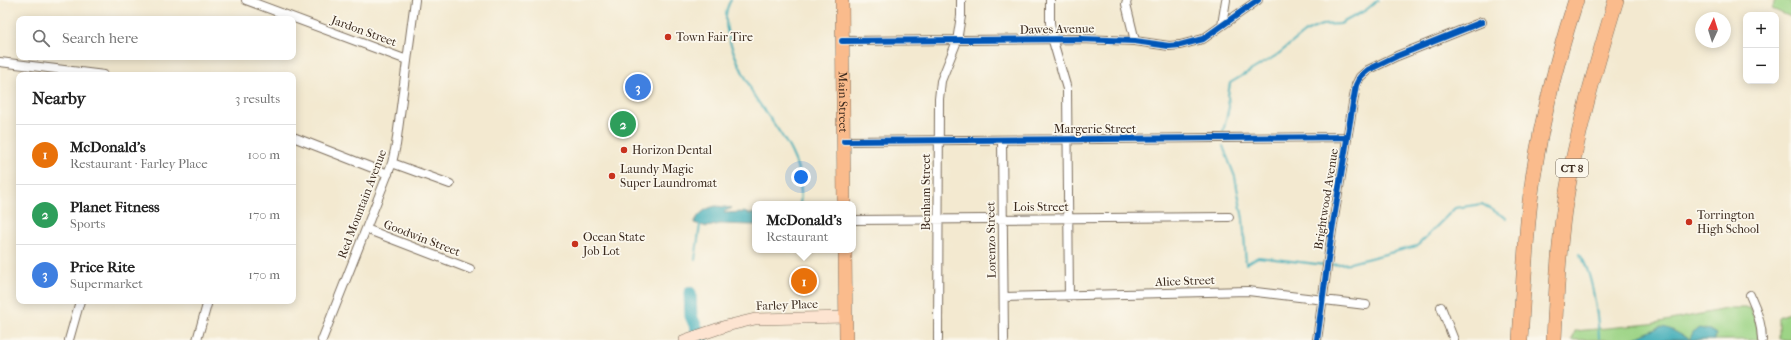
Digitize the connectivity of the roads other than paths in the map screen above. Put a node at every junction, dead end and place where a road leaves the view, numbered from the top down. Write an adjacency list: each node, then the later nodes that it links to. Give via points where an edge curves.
1 (246, 0): 11 (street, Jardon Street)
2 (415, 0): 19 (street, Red Mountain Avenue)
3 (842, 0): 15 (main road, Main Street)
4 (961, 0): 17 (street, Benham Street)
5 (1050, 0): 16 (street)
6 (1127, 0): 18 (street)
7 (1226, 0): 14 (street)
8 (1258, 0): 14 (street, Dawes Avenue)
9 (1576, 0): 58 (highway, via 1554,77 1541,136 1524,270)
10 (1616, 0): 59 (highway, CT 8, via 1579,135 1564,210)
11 (289, 16)
12 (296, 19): 19 (street, Jardon Street)
13 (1482, 22): 22 (street, Brightwood Avenue, via 1368,70 1356,85)
14 (1222, 25): 18 (street, Dawes Avenue, via 1203,39 1180,45)
15 (842, 40): 17 (street, Dawes Avenue); 27 (main road, Main Street)
16 (1053, 40): 17 (street, Dawes Avenue); 18 (street, Dawes Avenue); 26 (street, via 1067,89)
17 (957, 41): 24 (street, Benham Street, via 941,81)
18 (1135, 41)
19 (407, 60): 28 (street, Red Mountain Avenue)
20 (0, 62): 21 (street)
21 (80, 72)
22 (1347, 137): 26 (street, Margerie Street); 43 (street, Brightwood Avenue)
23 (296, 138): 29 (street)
24 (938, 140): 25 (street, Margerie Street); 27 (street, Margerie Street); 36 (street, Benham Street)
25 (1002, 140): 26 (street, Margerie Street); 33 (street, Lorenzo Street)
26 (1067, 140): 34 (street)
27 (844, 141): 31 (main road, Main Street)
28 (392, 162): 29 (street, Red Mountain Avenue); 30 (street)
29 (388, 174): 37 (street, Red Mountain Avenue)
30 (450, 184)
31 (844, 201)
32 (1229, 217): 34 (street, Lois Street)
33 (1003, 219): 34 (street, Lois Street); 36 (street, Lois Street); 41 (street, Lorenzo Street)
34 (1067, 219): 42 (street)
35 (856, 220): 36 (street, Lois Street)
36 (938, 220): 54 (street, Benham Street)
37 (366, 229): 39 (street, Goodwin Street); 51 (street, Red Mountain Avenue)
38 (845, 253): 48 (main road)
39 (470, 268)
40 (1750, 295): 60 (street, via 1759,317)
41 (1004, 297): 42 (street, Alice Street); 55 (street, Lorenzo Street)
42 (1069, 297): 43 (street, Alice Street, via 1248,291)
43 (1323, 301): 46 (street, Alice Street); 56 (street, Brightwood Avenue)
44 (79, 304): 49 (street)
45 (207, 304): 50 (street)
46 (1366, 305)
47 (1441, 307): 57 (street)
48 (846, 317): 52 (main road, Farley Place, via 755,318); 53 (main road)
49 (69, 340)
50 (197, 340)
51 (322, 340)
52 (686, 340)
53 (846, 340)
54 (938, 340)
55 (1004, 340)
56 (1317, 340)
57 (1454, 340)
58 (1520, 340)
59 (1554, 340)
60 (1762, 340)

